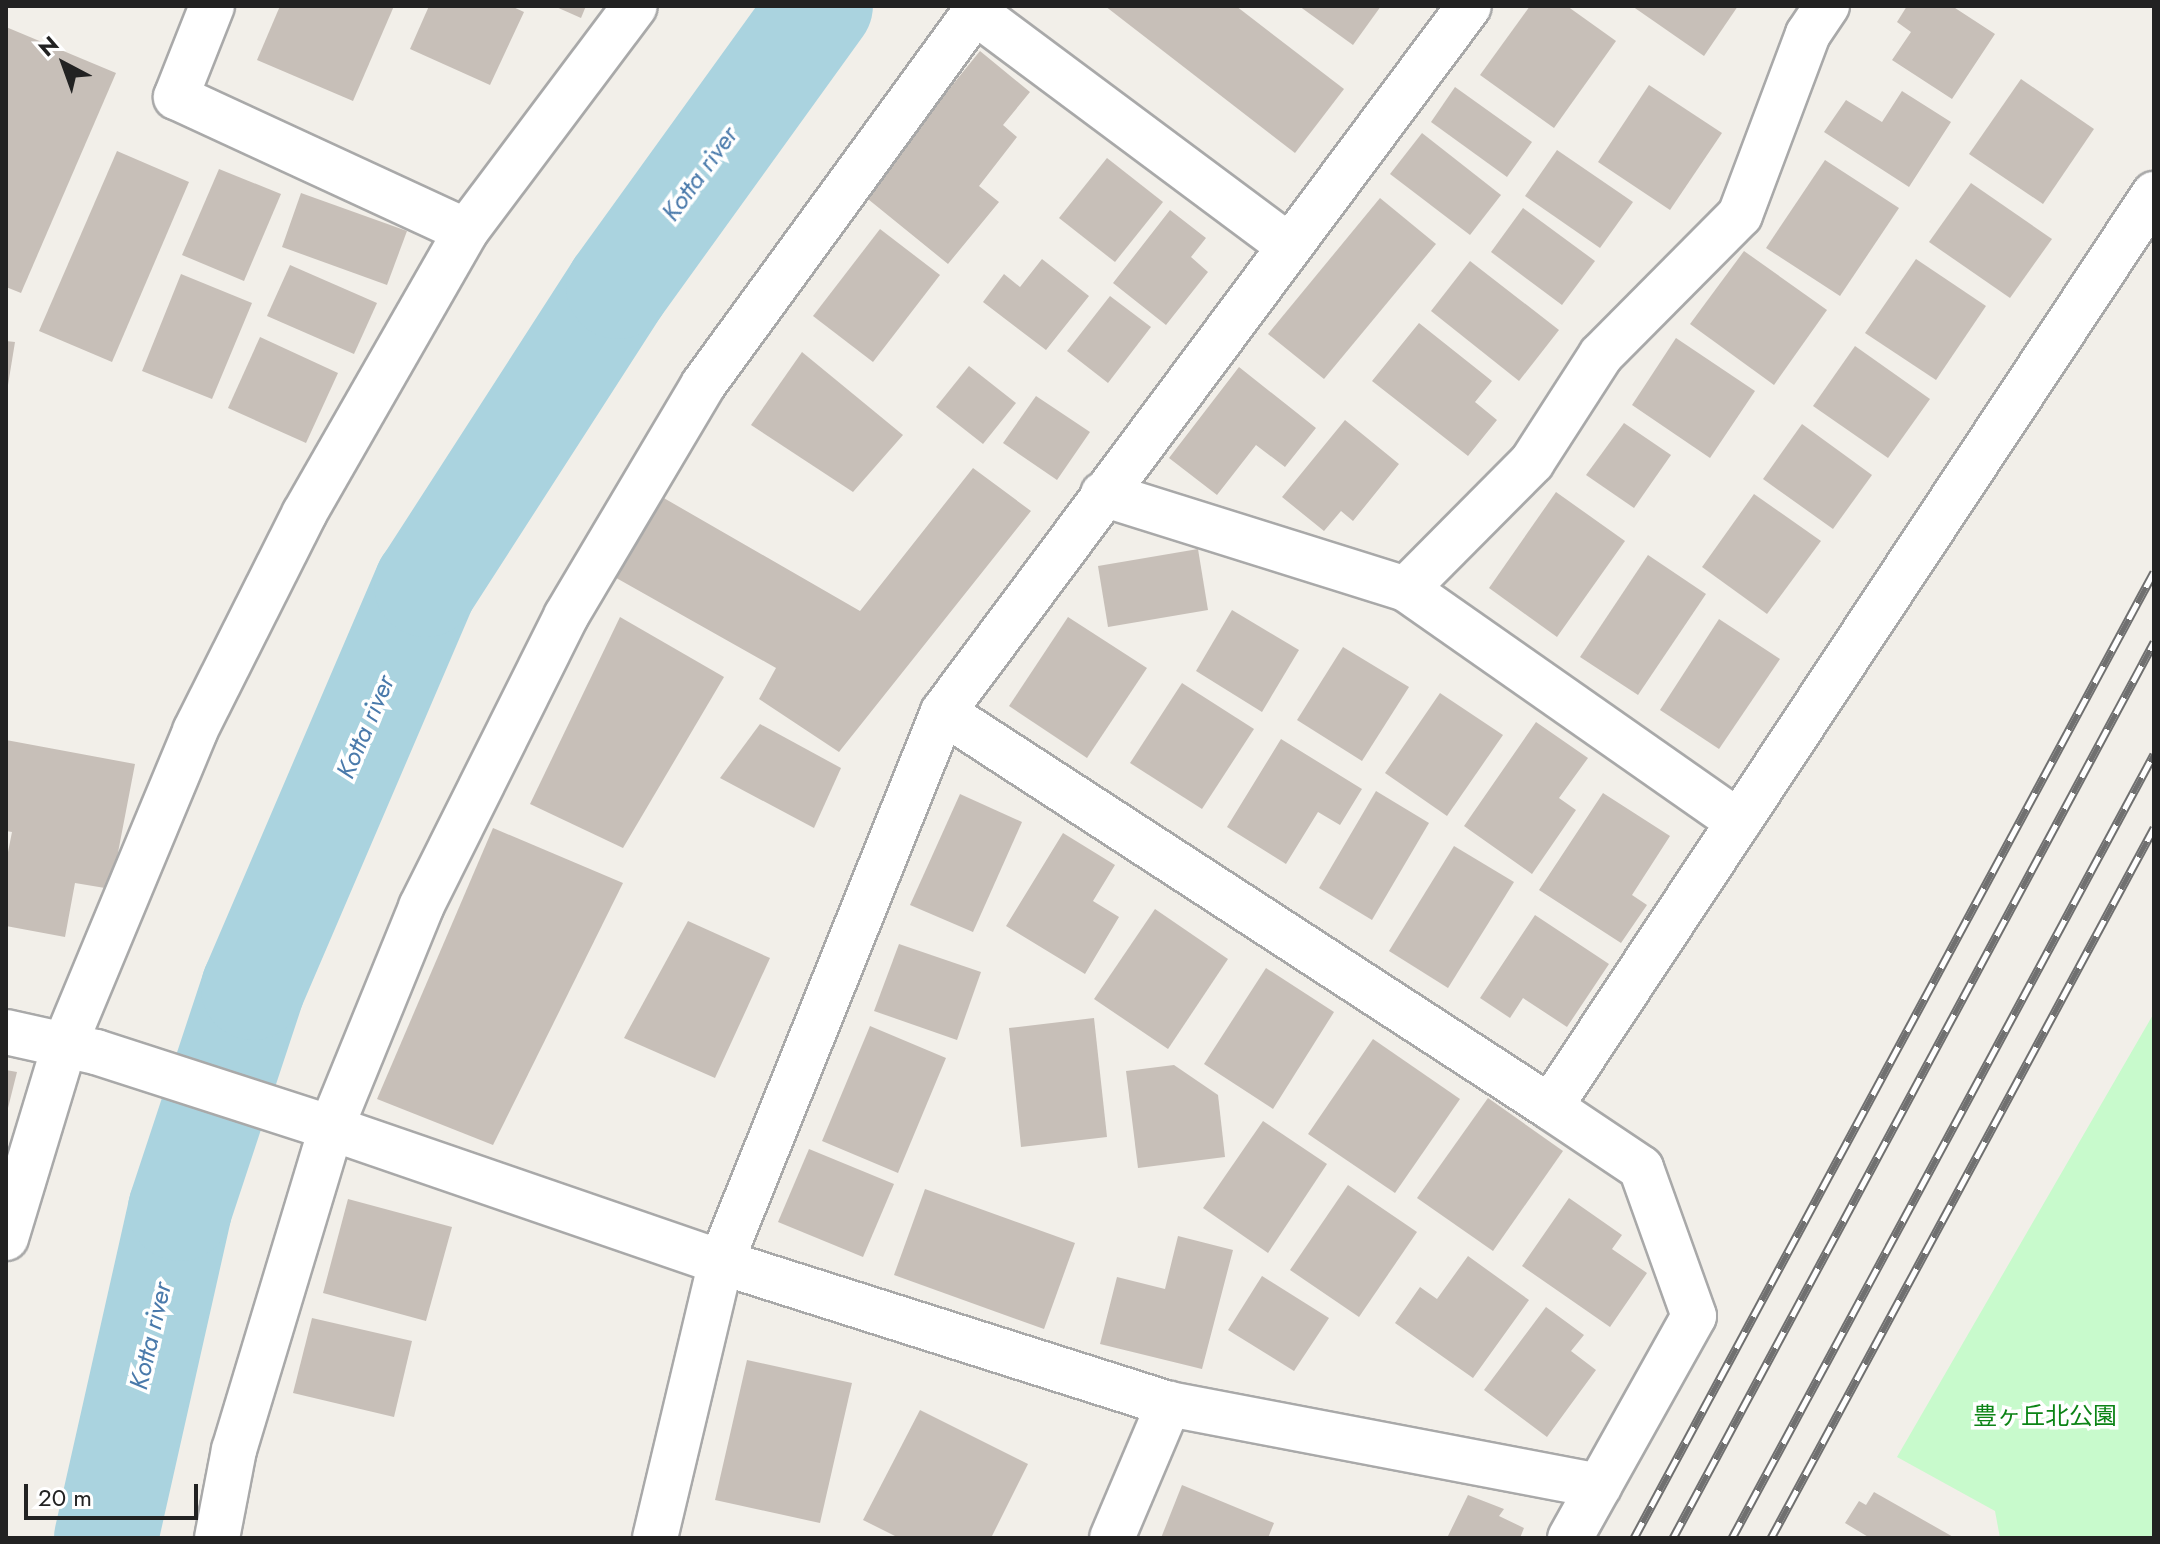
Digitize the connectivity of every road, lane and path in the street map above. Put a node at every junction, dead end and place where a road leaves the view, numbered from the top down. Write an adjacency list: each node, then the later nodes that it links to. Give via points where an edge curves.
1 (212, 6): 7 (street, via 176,97)
2 (635, 6): 7 (street)
3 (1469, 6): 8 (street)
4 (1827, 6): 10 (street, via 1808,34 1740,215 1601,355 1532,462)
5 (977, 9): 8 (street); 16 (street, via 703,385 566,616 421,907)
6 (2154, 194): 12 (street)
7 (466, 231): 14 (street, via 304,514 195,731)
8 (1289, 246): 9 (street)
9 (1103, 494): 10 (street); 11 (street)
10 (1406, 589): 12 (street)
11 (943, 712): 15 (street); 18 (street)
12 (1739, 822): 15 (street)
13 (6, 1032): 14 (street)
14 (65, 1044): 16 (street); 17 (street)
15 (1550, 1107): 20 (street, via 1641,1168 1694,1316)
16 (331, 1128): 18 (street); 21 (street, via 234,1450)
17 (6, 1238)
18 (721, 1262): 19 (street); 22 (street)
19 (1169, 1404): 20 (street); 23 (street)
20 (1599, 1486): 24 (street)
21 (217, 1538)
22 (655, 1538)
23 (1112, 1538)
24 (1570, 1538)

